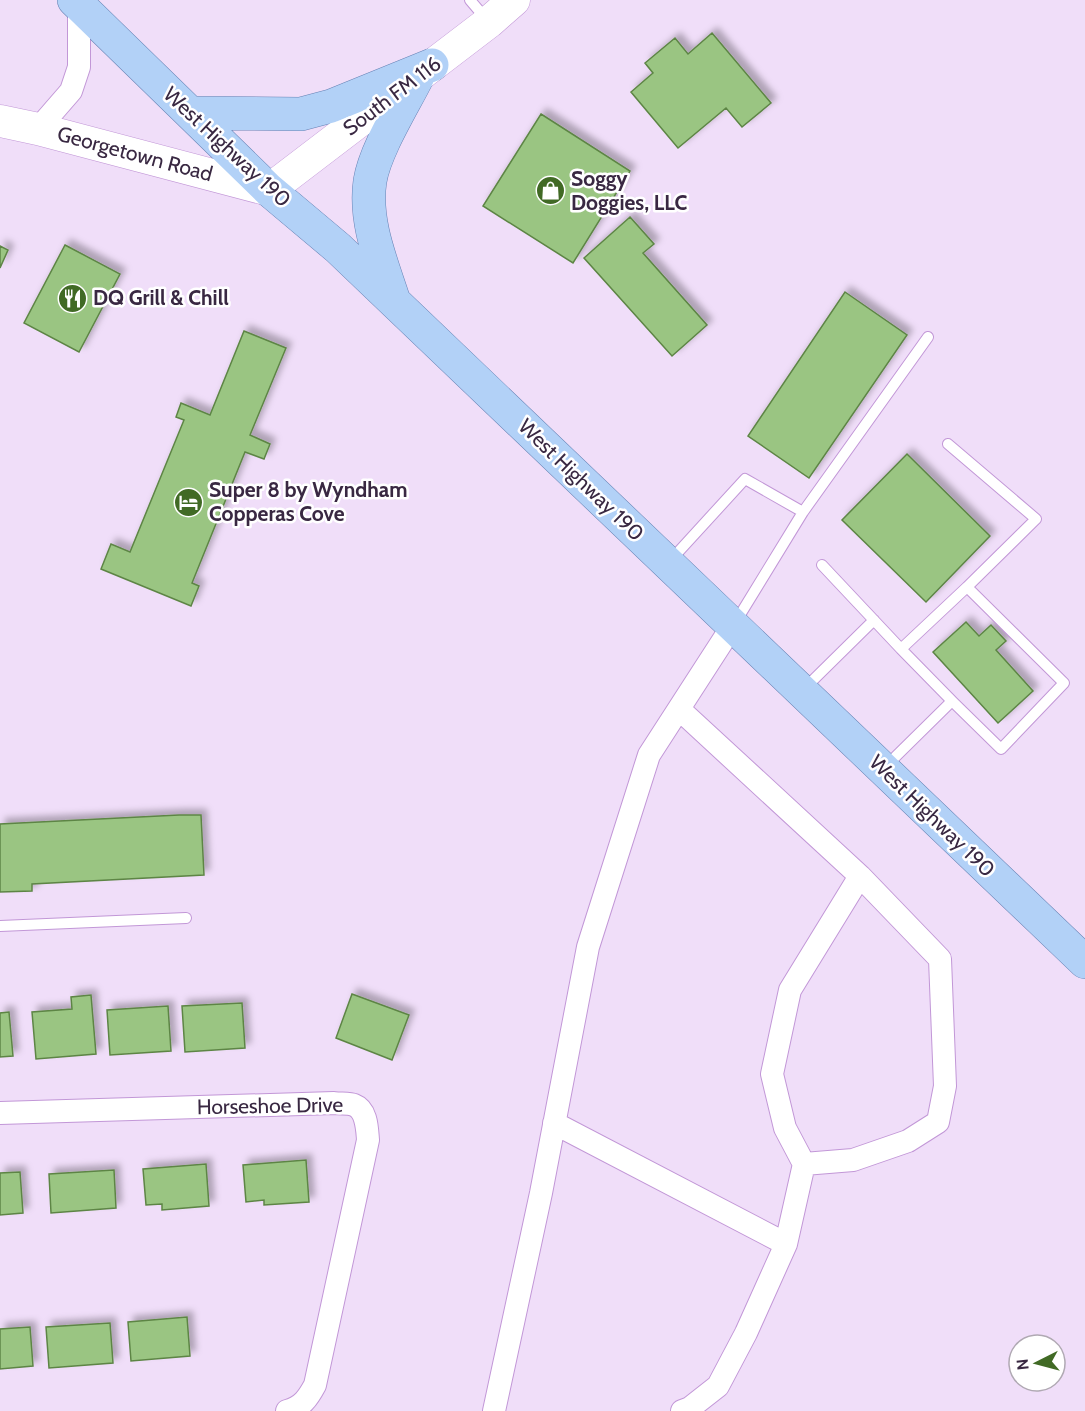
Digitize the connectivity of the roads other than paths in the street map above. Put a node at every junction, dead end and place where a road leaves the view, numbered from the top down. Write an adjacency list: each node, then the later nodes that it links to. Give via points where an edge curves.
1 (514, 0): 3 (main road, South FM 116)
2 (79, 2): 5 (main road, West Highway 190); 7 (street, via 79,67 71,91)
3 (479, 11): 4 (main road, South FM 116)
4 (425, 71): 5 (main road, via 301,114); 8 (main road, South FM 116); 9 (main road, via 380,151 370,180 369,210 375,242)
5 (190, 113): 8 (main road, West Highway 190)
6 (0, 121): 7 (main road, Georgetown Road)
7 (38, 129): 8 (main road, Georgetown Road)
8 (269, 190): 9 (main road, West Highway 190)
9 (393, 300): 13 (main road, West Highway 190)
10 (928, 337): 12 (lane)
11 (948, 444): 15 (lane, via 1036,519)
12 (803, 512): 13 (lane, via 746,479); 17 (lane)
13 (668, 564): 17 (main road, West Highway 190)
14 (822, 565): 16 (lane)
15 (967, 587): 18 (lane); 20 (lane, via 1065,683 1001,749)
16 (874, 620): 18 (lane); 19 (lane)
17 (733, 625): 19 (main road, West Highway 190); 21 (street)
18 (901, 649): 20 (lane)
19 (802, 691): 22 (main road, West Highway 190)
20 (952, 701): 22 (lane)
21 (679, 709): 23 (street); 28 (street, via 649,755 588,947)
22 (883, 769): 26 (main road, West Highway 190)
23 (860, 876): 29 (street, via 790,990 772,1074 785,1128); 29 (street, via 940,959 945,1086 938,1122 908,1141 854,1160)
24 (186, 918): 25 (lane)
25 (0, 926)
26 (1085, 962)
27 (0, 1113): 31 (street, Horseshoe Drive, via 334,1103 354,1105 361,1112 368,1140 315,1386 296,1409)
28 (554, 1123): 30 (street); 32 (street)
29 (804, 1164): 30 (street)
30 (786, 1244): 33 (street, via 718,1386)
31 (287, 1411)
32 (494, 1411)
33 (682, 1411)

